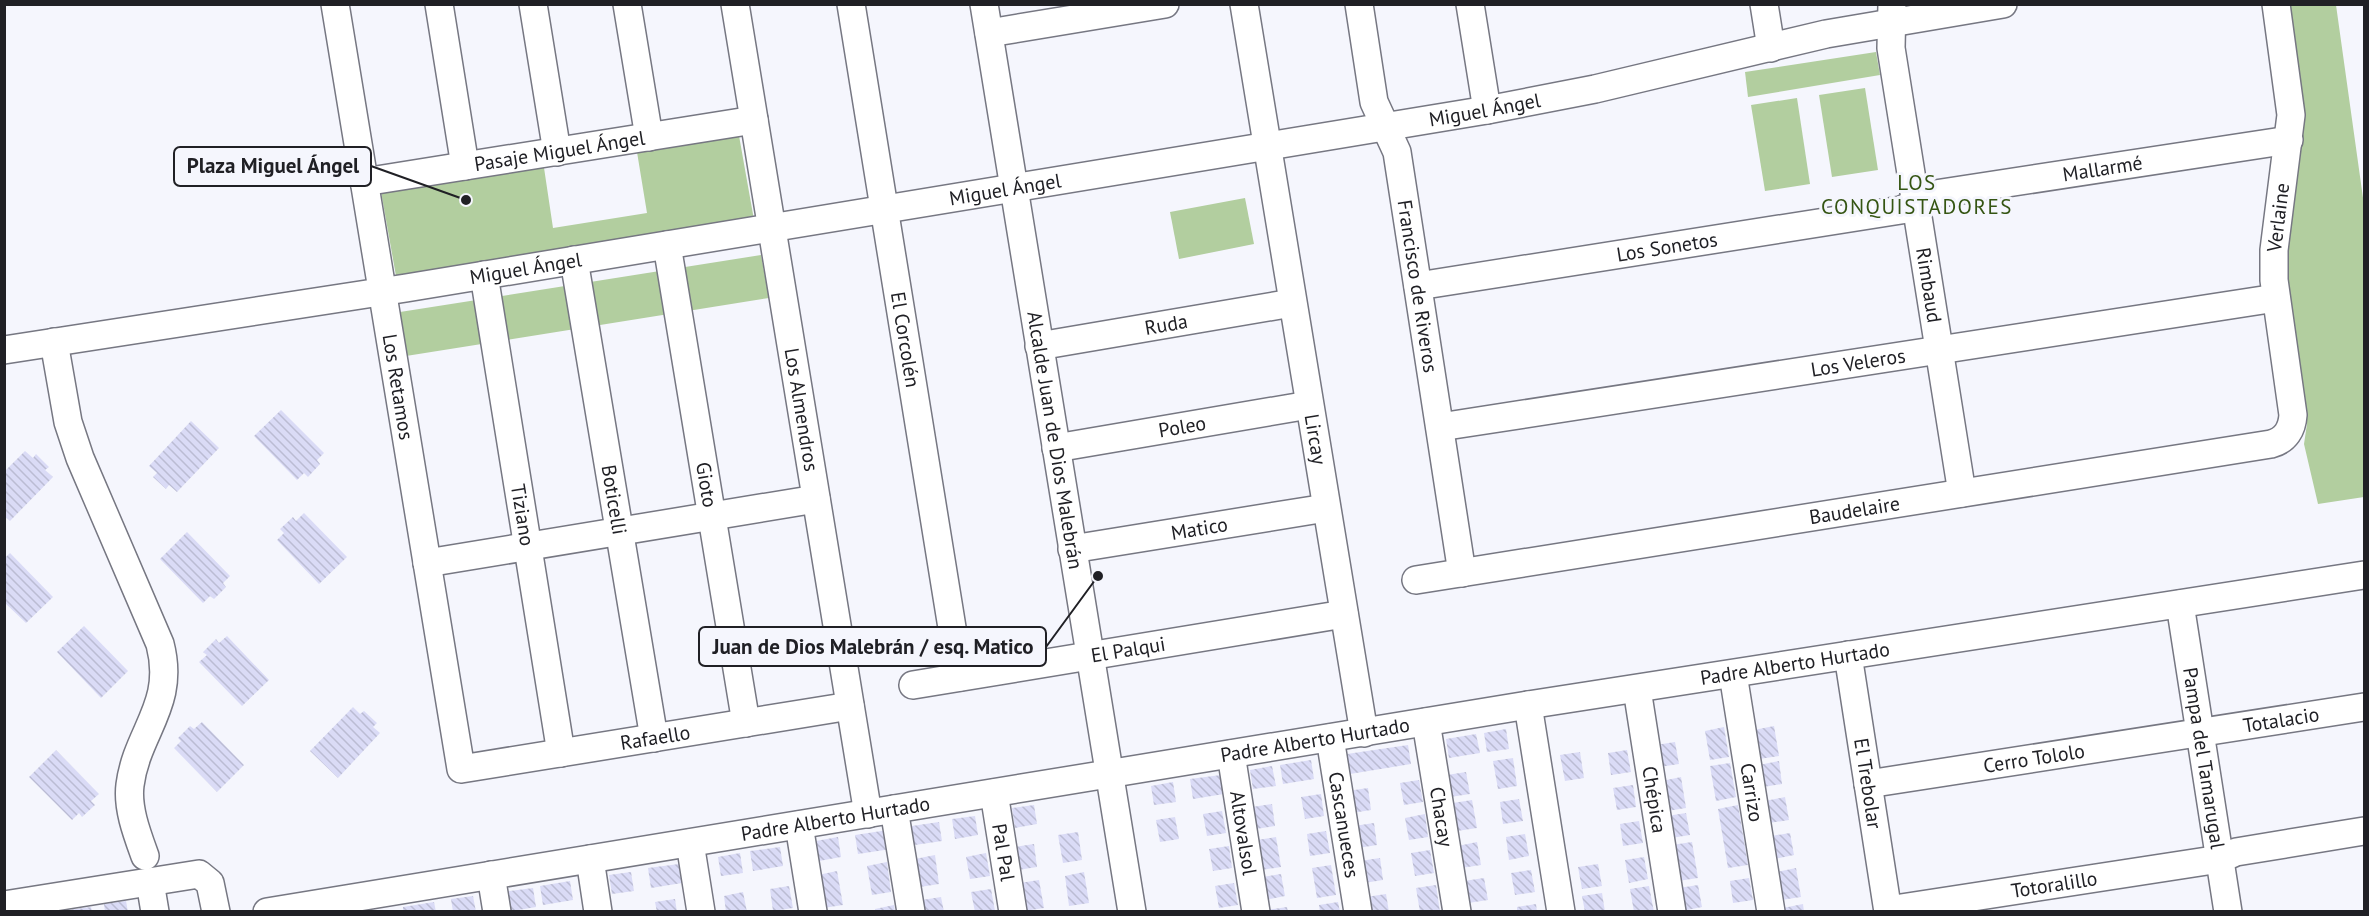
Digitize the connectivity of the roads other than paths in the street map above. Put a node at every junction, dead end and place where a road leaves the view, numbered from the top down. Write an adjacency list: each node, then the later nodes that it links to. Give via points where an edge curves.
1 (335, 4): 26 (street, Los Retamos)
2 (439, 4): 25 (street)
3 (533, 4): 24 (street)
4 (627, 4): 21 (street)
5 (735, 4): 19 (street, Los Almendros)
6 (851, 4): 29 (street, El Corcolén)
7 (984, 4): 16 (street, Alcalde Juan de Dios Malebrán)
8 (1165, 4): 16 (street)
9 (1244, 4): 23 (street, Lircay)
10 (1359, 4): 20 (street, Francisco de Riveros, via 1374,102)
11 (1470, 4): 18 (street)
12 (1764, 4): 17 (street)
13 (2003, 4): 15 (street, Miguel Ángel)
14 (2276, 4): 22 (street, Verlaine, via 2291,100)
15 (1892, 13): 17 (street, Miguel Ángel); 28 (street, Rimbaud, via 1892,48)
16 (989, 33): 27 (street, Alcalde Juan de Dios Malebrán)
17 (1771, 48): 18 (street, Miguel Ángel)
18 (1487, 110): 20 (street, Miguel Ángel)
19 (754, 120): 21 (street, Pasaje Miguel Ángel); 30 (street, Los Almendros)
20 (1385, 127): 23 (street, Miguel Ángel); 34 (street, Francisco de Riveros, via 1397,152)
21 (649, 137): 24 (street, Pasaje Miguel Ángel)
22 (2289, 140): 28 (street, Mallarmé, via 1935,194); 36 (street, Verlaine, via 2274,250)
23 (1268, 147): 27 (street, Miguel Ángel); 37 (street, Lircay)
24 (557, 152): 25 (street, Pasaje Miguel Ángel)
25 (465, 166): 26 (street, Pasaje Miguel Ángel)
26 (364, 182): 35 (street, Los Retamos)
27 (1014, 188): 29 (street, Miguel Ángel); 39 (street, Alcalde Juan de Dios Malebrán)
28 (1916, 203): 34 (street, Los Sonetos, via 1901,210); 41 (street, Rimbaud)
29 (884, 209): 30 (street, Miguel Ángel); 62 (street, El Corcolén)
30 (772, 228): 31 (street, Miguel Ángel); 47 (street, Los Almendros)
31 (667, 245): 32 (street, Miguel Ángel); 49 (street, Gioto)
32 (574, 261): 33 (street, Miguel Ángel); 50 (street, Boticelli)
33 (484, 275): 35 (street, Miguel Ángel); 51 (street, Tiziano)
34 (1418, 286): 43 (street, Francisco de Riveros)
35 (382, 292): 38 (street, Miguel Ángel); 53 (street, Los Retamos)
36 (2276, 298): 41 (street, Los Veleros); 44 (street, Verlaine, via 2293,415)
37 (1292, 303): 39 (street, Ruda); 42 (street, Lircay)
38 (54, 342): 40 (street, Miguel Ángel); 87 (street, via 68,422 80,458 165,663 165,684 130,786 130,808)
39 (1039, 346): 45 (street, Alcalde Juan de Dios Malebrán)
40 (4, 350)
41 (1939, 350): 43 (street, Los Veleros); 46 (street, Rimbaud)
42 (1309, 405): 45 (street, Poleo); 48 (street, Lircay)
43 (1440, 428): 54 (street, Francisco de Riveros)
44 (2289, 431): 46 (street, Baudelaire, via 2282,440 2271,444)
45 (1056, 448): 52 (street, Alcalde Juan de Dios Malebrán)
46 (1962, 493): 54 (street, Baudelaire)
47 (816, 499): 49 (street); 66 (street, Los Almendros)
48 (1326, 508): 52 (street, Matico); 58 (street, Lircay)
49 (712, 516): 50 (street); 69 (street, Gioto)
50 (619, 531): 51 (street); 72 (street, Boticelli)
51 (528, 546): 53 (street); 74 (street, Tiziano)
52 (1072, 549): 59 (street, Alcalde Juan de Dios Malebrán)
53 (427, 563): 76 (street, Los Retamos)
54 (1462, 573): 56 (street, Baudelaire)
55 (2364, 575): 57 (street, Padre Alberto Hurtado)
56 (1416, 580)
57 (2180, 604): 60 (street, Padre Alberto Hurtado); 70 (street, Pampa del Tamarugal)
58 (1344, 614): 59 (street, El Palqui); 71 (street, Lircay)
59 (1089, 656): 62 (street, El Palqui); 77 (street, Alcalde Juan de Dios Malebrán)
60 (1848, 656): 61 (street, Padre Alberto Hurtado); 78 (street, El Trebolar)
61 (1733, 674): 64 (street, Padre Alberto Hurtado); 108 (street, Carrizo)
62 (960, 677): 63 (street, El Palqui)
63 (912, 685)
64 (1637, 688): 65 (street, Padre Alberto Hurtado); 107 (street, Chépica)
65 (1528, 705): 68 (street, Padre Alberto Hurtado); 106 (street)
66 (850, 706): 69 (street, Rafaello); 81 (street, Los Almendros)
67 (2364, 706): 70 (street, Totalacio)
68 (1426, 722): 71 (street, Padre Alberto Hurtado); 105 (street, Chacay)
69 (746, 723): 72 (street, Rafaello)
70 (2200, 732): 78 (street, Cerro Tololo); 86 (street, Pampa del Tamarugal)
71 (1364, 733): 73 (street, Padre Alberto Hurtado)
72 (654, 738): 74 (street, Rafaello)
73 (1330, 738): 75 (street, Padre Alberto Hurtado); 104 (street, Cascanueces)
74 (561, 753): 76 (street, Rafaello)
75 (1231, 754): 77 (street, Padre Alberto Hurtado); 103 (street, Altovalsol)
76 (461, 769)
77 (1108, 774): 79 (street, Padre Alberto Hurtado); 102 (street, Alcalde Juan de Dios Malebrán)
78 (1868, 784): 92 (street, El Trebolar)
79 (994, 793): 80 (street, Padre Alberto Hurtado); 101 (street, Pal Pal)
80 (894, 809): 81 (street, Padre Alberto Hurtado); 100 (street)
81 (868, 814): 82 (street, Padre Alberto Hurtado)
82 (799, 825): 84 (street, Padre Alberto Hurtado); 99 (street)
83 (2364, 831): 86 (street, Totoralillo, via 2236,852)
84 (690, 843): 85 (street, Padre Alberto Hurtado); 98 (street)
85 (590, 859): 88 (street, Padre Alberto Hurtado); 97 (street)
86 (2220, 859): 92 (street, Totoralillo); 109 (street, Pampa del Tamarugal)
87 (148, 869): 90 (street); 93 (street); 94 (street, via 204,876 210,883)
88 (491, 875): 89 (street, Padre Alberto Hurtado); 96 (street)
89 (395, 901): 91 (street, Padre Alberto Hurtado)
90 (4, 905)
91 (296, 909): 95 (street, Padre Alberto Hurtado)
92 (1888, 911)
93 (155, 912)
94 (216, 912)
95 (267, 912)
96 (497, 912)
97 (598, 912)
98 (701, 912)
99 (813, 912)
100 (911, 912)
101 (1013, 912)
102 (1132, 912)
103 (1256, 912)
104 (1358, 912)
105 (1457, 912)
106 (1561, 912)
107 (1672, 912)
108 (1771, 912)
109 (2228, 912)

